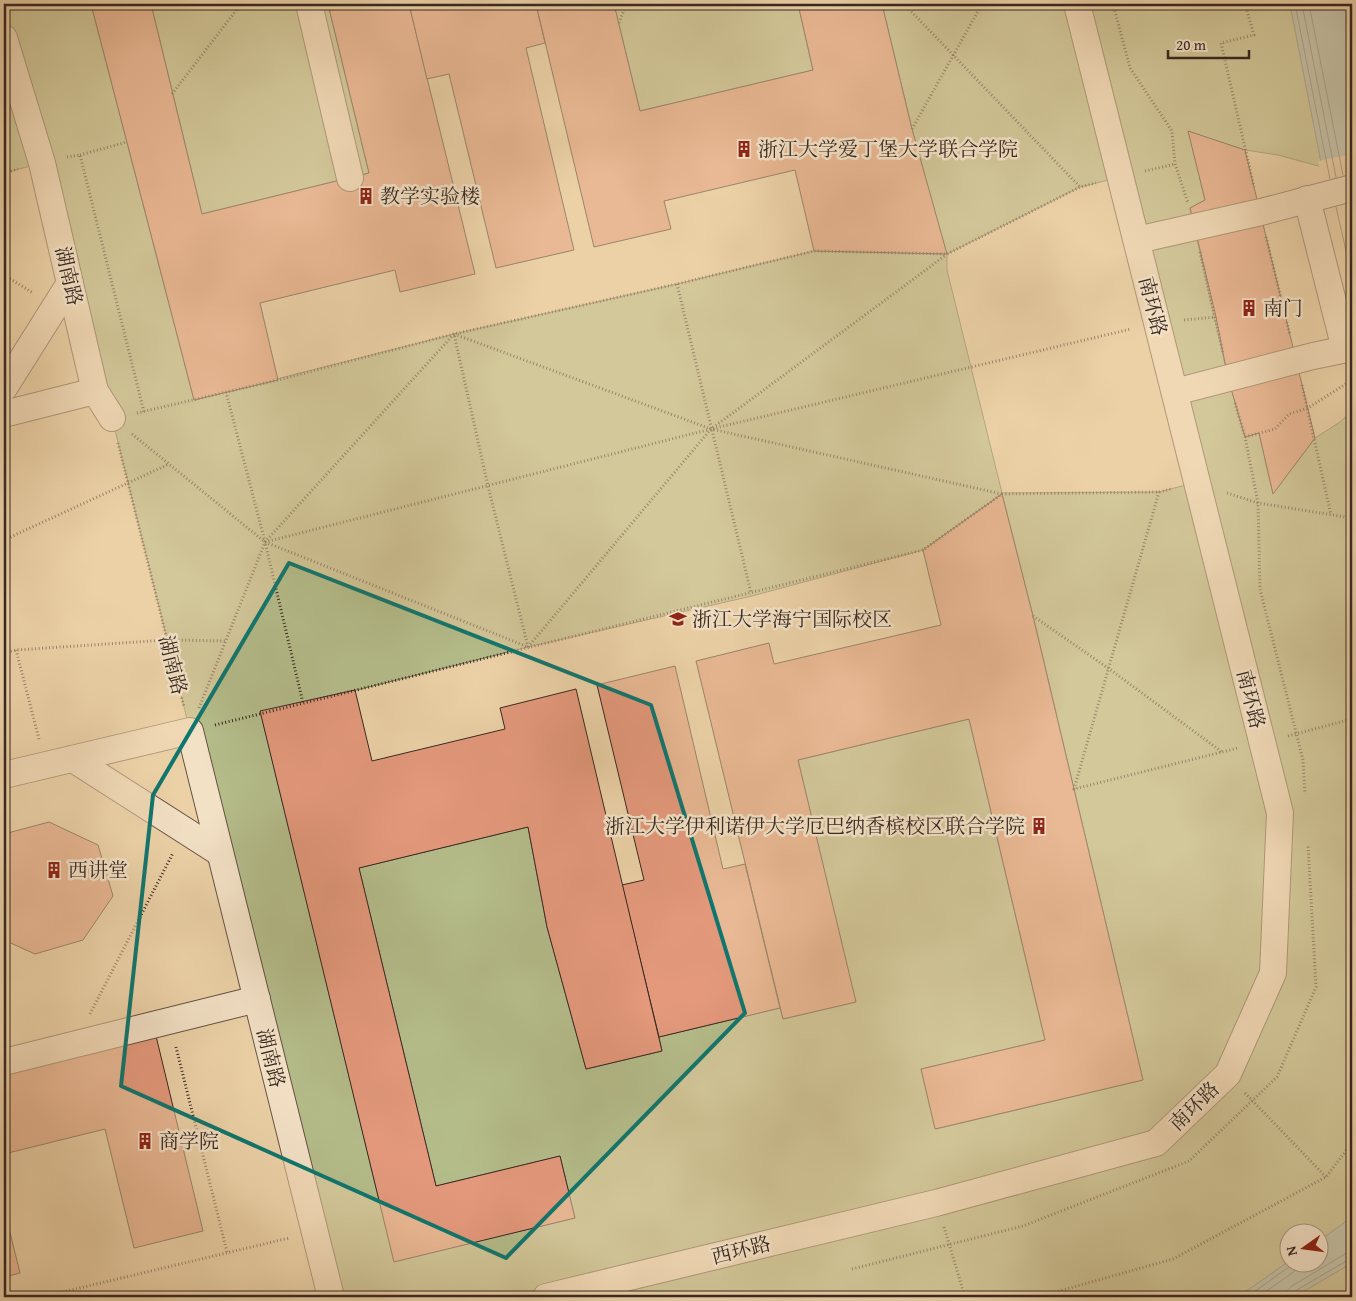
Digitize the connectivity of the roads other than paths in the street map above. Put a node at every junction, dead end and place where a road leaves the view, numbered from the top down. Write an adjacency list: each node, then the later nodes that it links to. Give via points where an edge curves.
1 (309, 4): 4 (street)
2 (1078, 4): 7 (street, 南环路)
3 (4, 38): 8 (street, 湖南路, via 42,163)
4 (350, 178)
5 (1352, 188): 6 (street)
6 (1298, 201): 7 (street); 9 (street)
7 (1137, 240): 12 (street, 南环路)
8 (70, 283): 10 (street); 11 (street, 湖南路)
9 (1349, 349): 12 (street)
10 (4, 388)
11 (95, 391): 13 (street); 14 (street, 湖南路)
12 (1174, 392): 20 (street, 南环路, via 1280,813 1273,973 1228,1074 1156,1143)
13 (4, 414)
14 (112, 418)
15 (73, 759): 16 (street); 17 (street); 17 (street, 湖南路, via 190,731)
16 (4, 775)
17 (220, 853): 18 (street, 湖南路)
18 (257, 999): 19 (street); 21 (street, 湖南路)
19 (4, 1062)
20 (936, 1203): 22 (street, 西环路)
21 (331, 1297)
22 (546, 1297)

